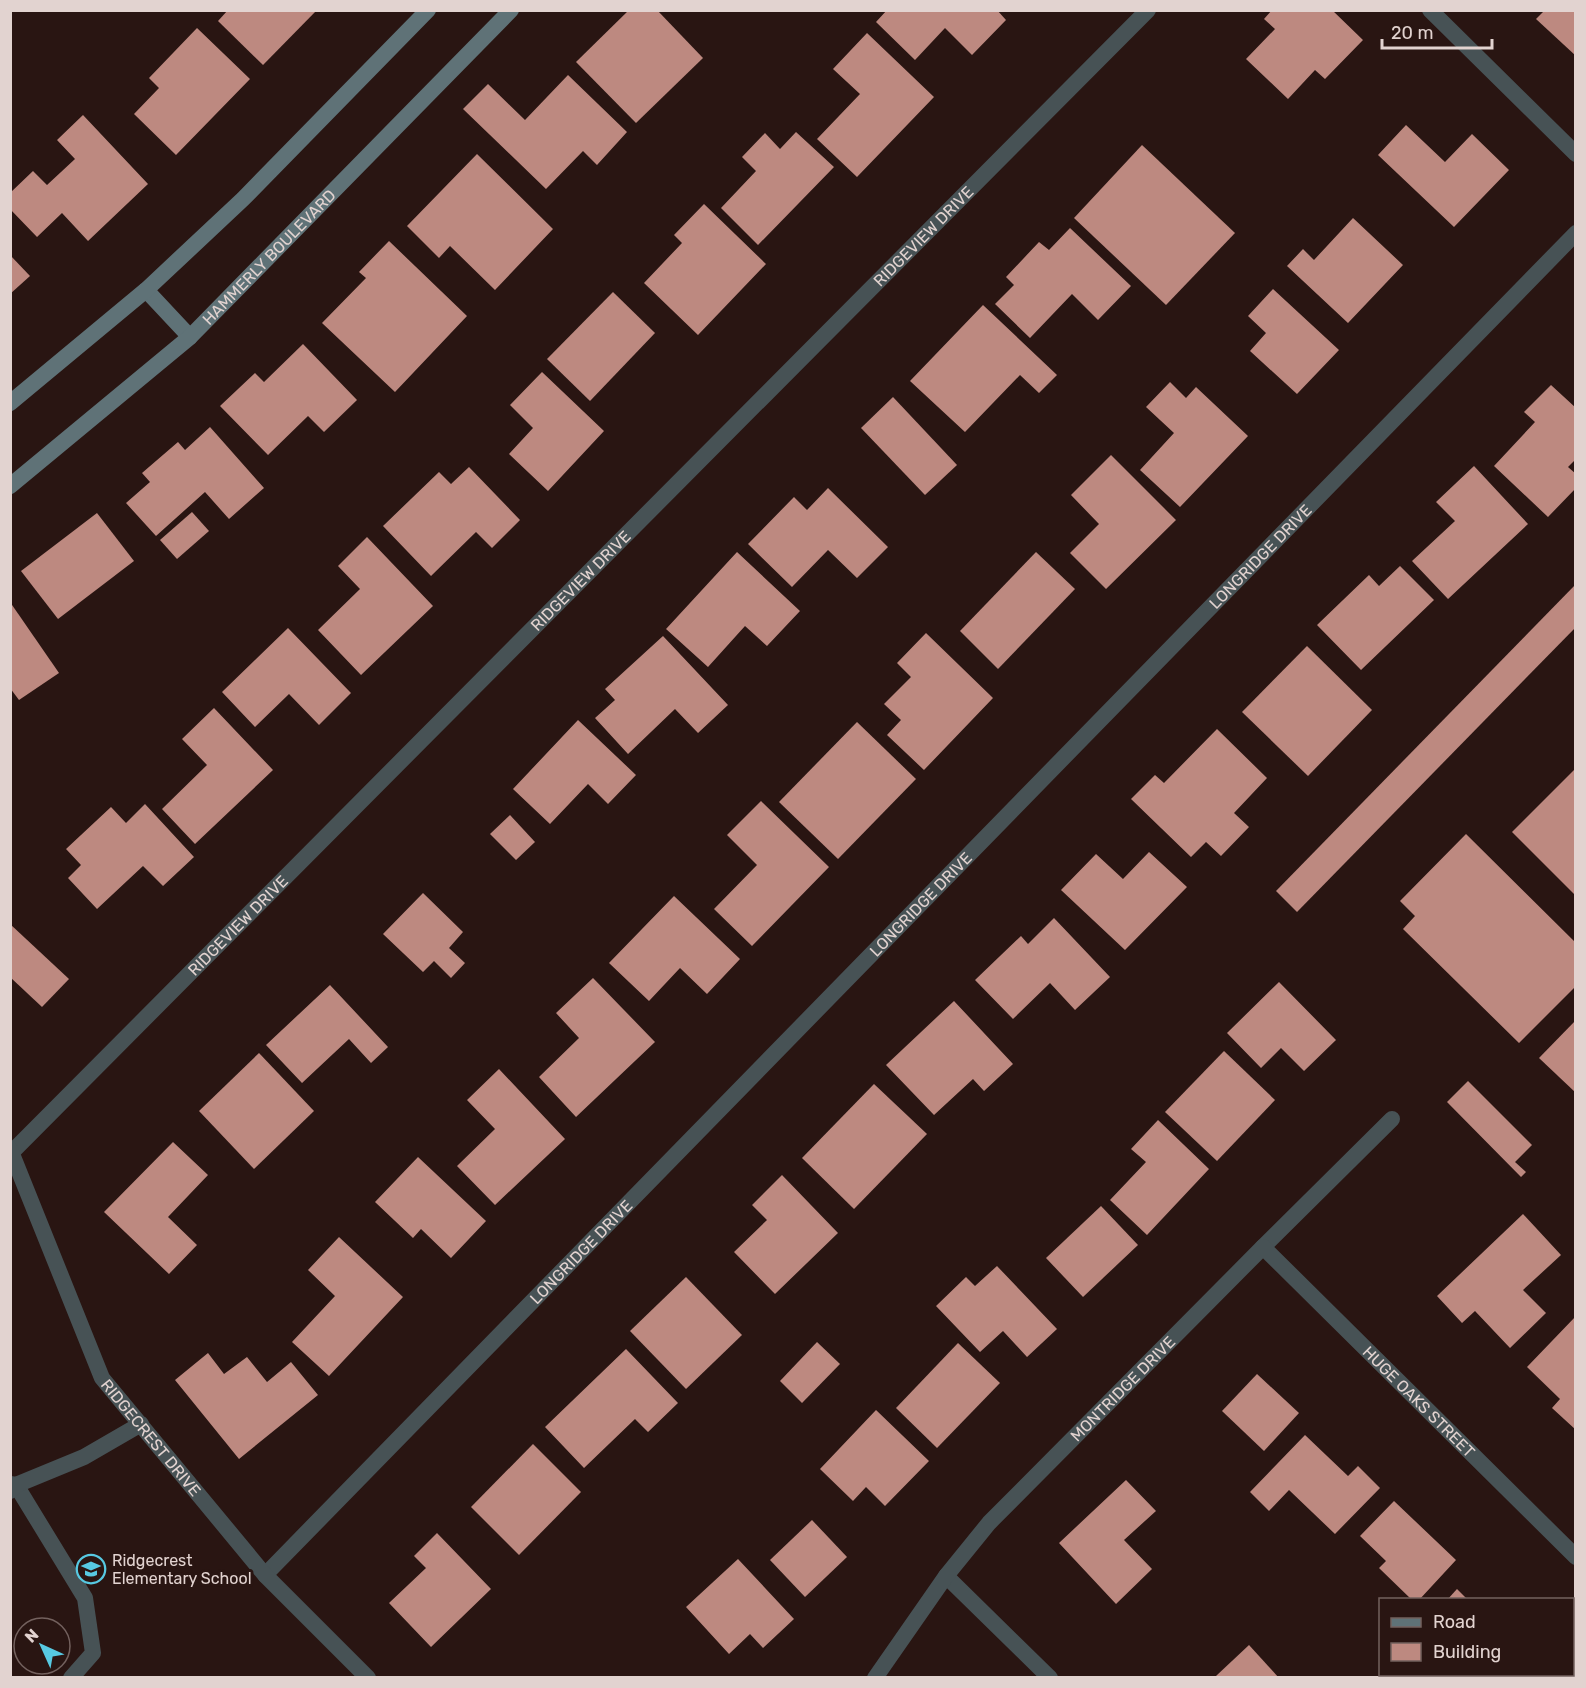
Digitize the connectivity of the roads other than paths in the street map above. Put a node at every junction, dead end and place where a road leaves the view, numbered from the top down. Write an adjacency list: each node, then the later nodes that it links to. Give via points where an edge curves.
1 (428, 10): 7 (main road, via 243,199)
2 (511, 10): 8 (main road, HAMMERLY BOULEVARD)
3 (1148, 10): 12 (street, RIDGEVIEW DRIVE)
4 (1430, 10): 5 (street)
5 (1575, 154)
6 (1575, 233): 17 (street, LONGRIDGE DRIVE)
7 (146, 290): 8 (main road); 9 (main road)
8 (190, 337): 10 (main road, HAMMERLY BOULEVARD)
9 (10, 404)
10 (10, 486)
11 (1392, 1119): 13 (street, MONTRIDGE DRIVE)
12 (11, 1151): 14 (street, RIDGECREST DRIVE, via 102,1378)
13 (1263, 1248): 16 (street, HUGE OAKS STREET); 18 (street, MONTRIDGE DRIVE, via 989,1523)
14 (141, 1424): 15 (street, via 84,1457); 17 (street, RIDGECREST DRIVE)
15 (12, 1487): 19 (street, via 85,1598 93,1653)
16 (1575, 1557)
17 (266, 1575): 20 (street, RIDGECREST DRIVE)
18 (946, 1576): 21 (street, MONTRIDGE DRIVE); 22 (street)
19 (70, 1677)
20 (368, 1677)
21 (875, 1677)
22 (1050, 1677)

